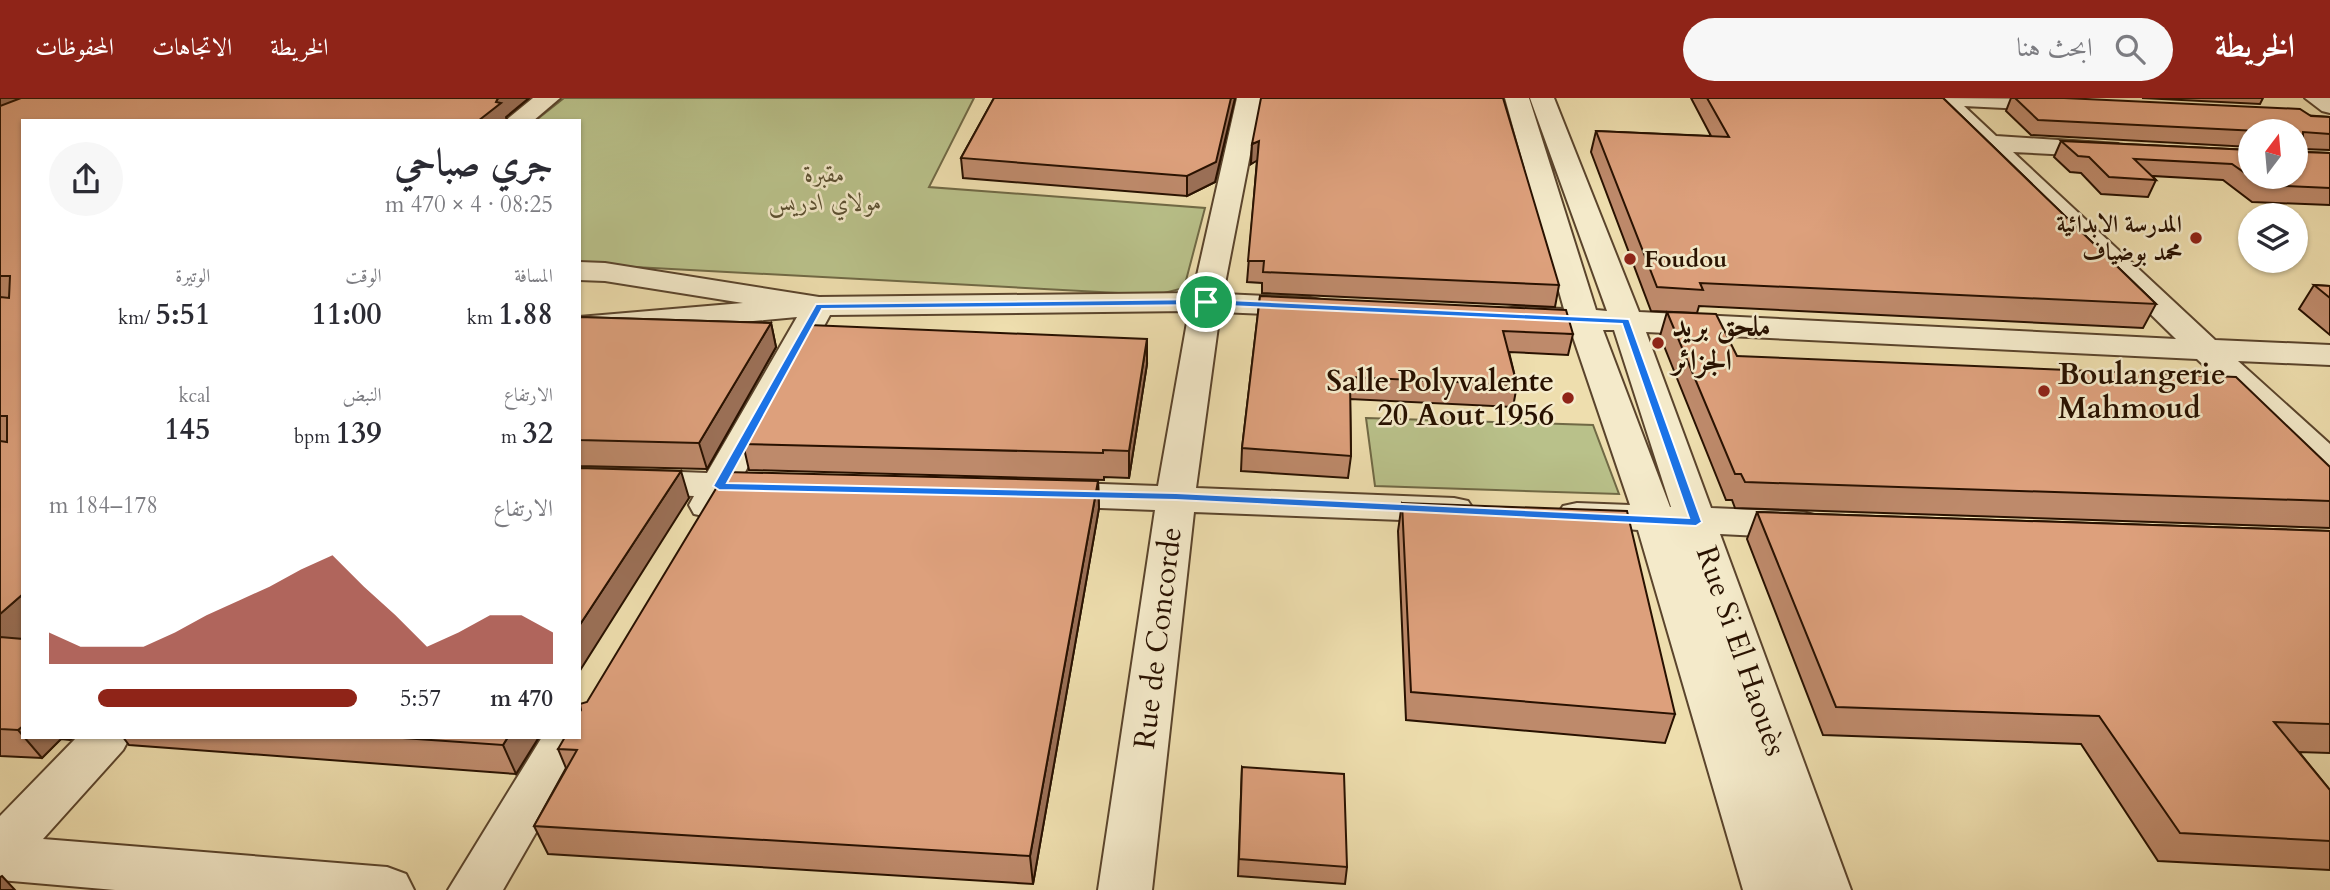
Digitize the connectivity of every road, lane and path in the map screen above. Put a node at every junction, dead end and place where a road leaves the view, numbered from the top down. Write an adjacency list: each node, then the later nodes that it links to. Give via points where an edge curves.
1 (548, 98): 11 (street)
2 (1249, 98): 15 (street, Rue de Concorde)
3 (1517, 98): 19 (street, Rue Si El Haouès)
4 (1542, 98): 20 (street, Rue Si El Haouès)
5 (1942, 98): 12 (street)
6 (1948, 98): 7 (street)
7 (2084, 105)
8 (2330, 106): 9 (street)
9 (2310, 107): 10 (street)
10 (2330, 117)
11 (520, 119)
12 (1989, 143): 13 (street); 22 (street)
13 (2127, 150)
14 (581, 271): 16 (street)
15 (1206, 302): 16 (street); 17 (street); 29 (street, Rue de Concorde)
16 (819, 306): 21 (street); 26 (street)
17 (1342, 308)
18 (1493, 315): 19 (street)
19 (1583, 319): 20 (street); 32 (street, Rue Si El Haouès)
20 (1626, 321): 22 (street); 33 (street, Rue Si El Haouès)
21 (581, 327)
22 (2206, 350): 23 (street); 24 (street)
23 (2330, 355)
24 (2330, 464)
25 (581, 480): 26 (street)
26 (719, 486): 27 (street); 35 (street)
27 (802, 488)
28 (1010, 493): 29 (street)
29 (1176, 496): 30 (street); 43 (street, Rue de Concorde)
30 (1490, 511)
31 (1545, 514): 32 (street)
32 (1655, 520): 33 (street); 44 (street, Rue Si El Haouès)
33 (1696, 522): 34 (street); 45 (street, Rue Si El Haouès)
34 (1834, 527)
35 (691, 532)
36 (104, 739): 38 (street)
37 (565, 739): 42 (street)
38 (0, 850)
39 (0, 858): 40 (street)
40 (108, 879): 41 (street)
41 (387, 890)
42 (475, 890)
43 (1125, 890)
44 (1770, 890)
45 (1824, 890)

